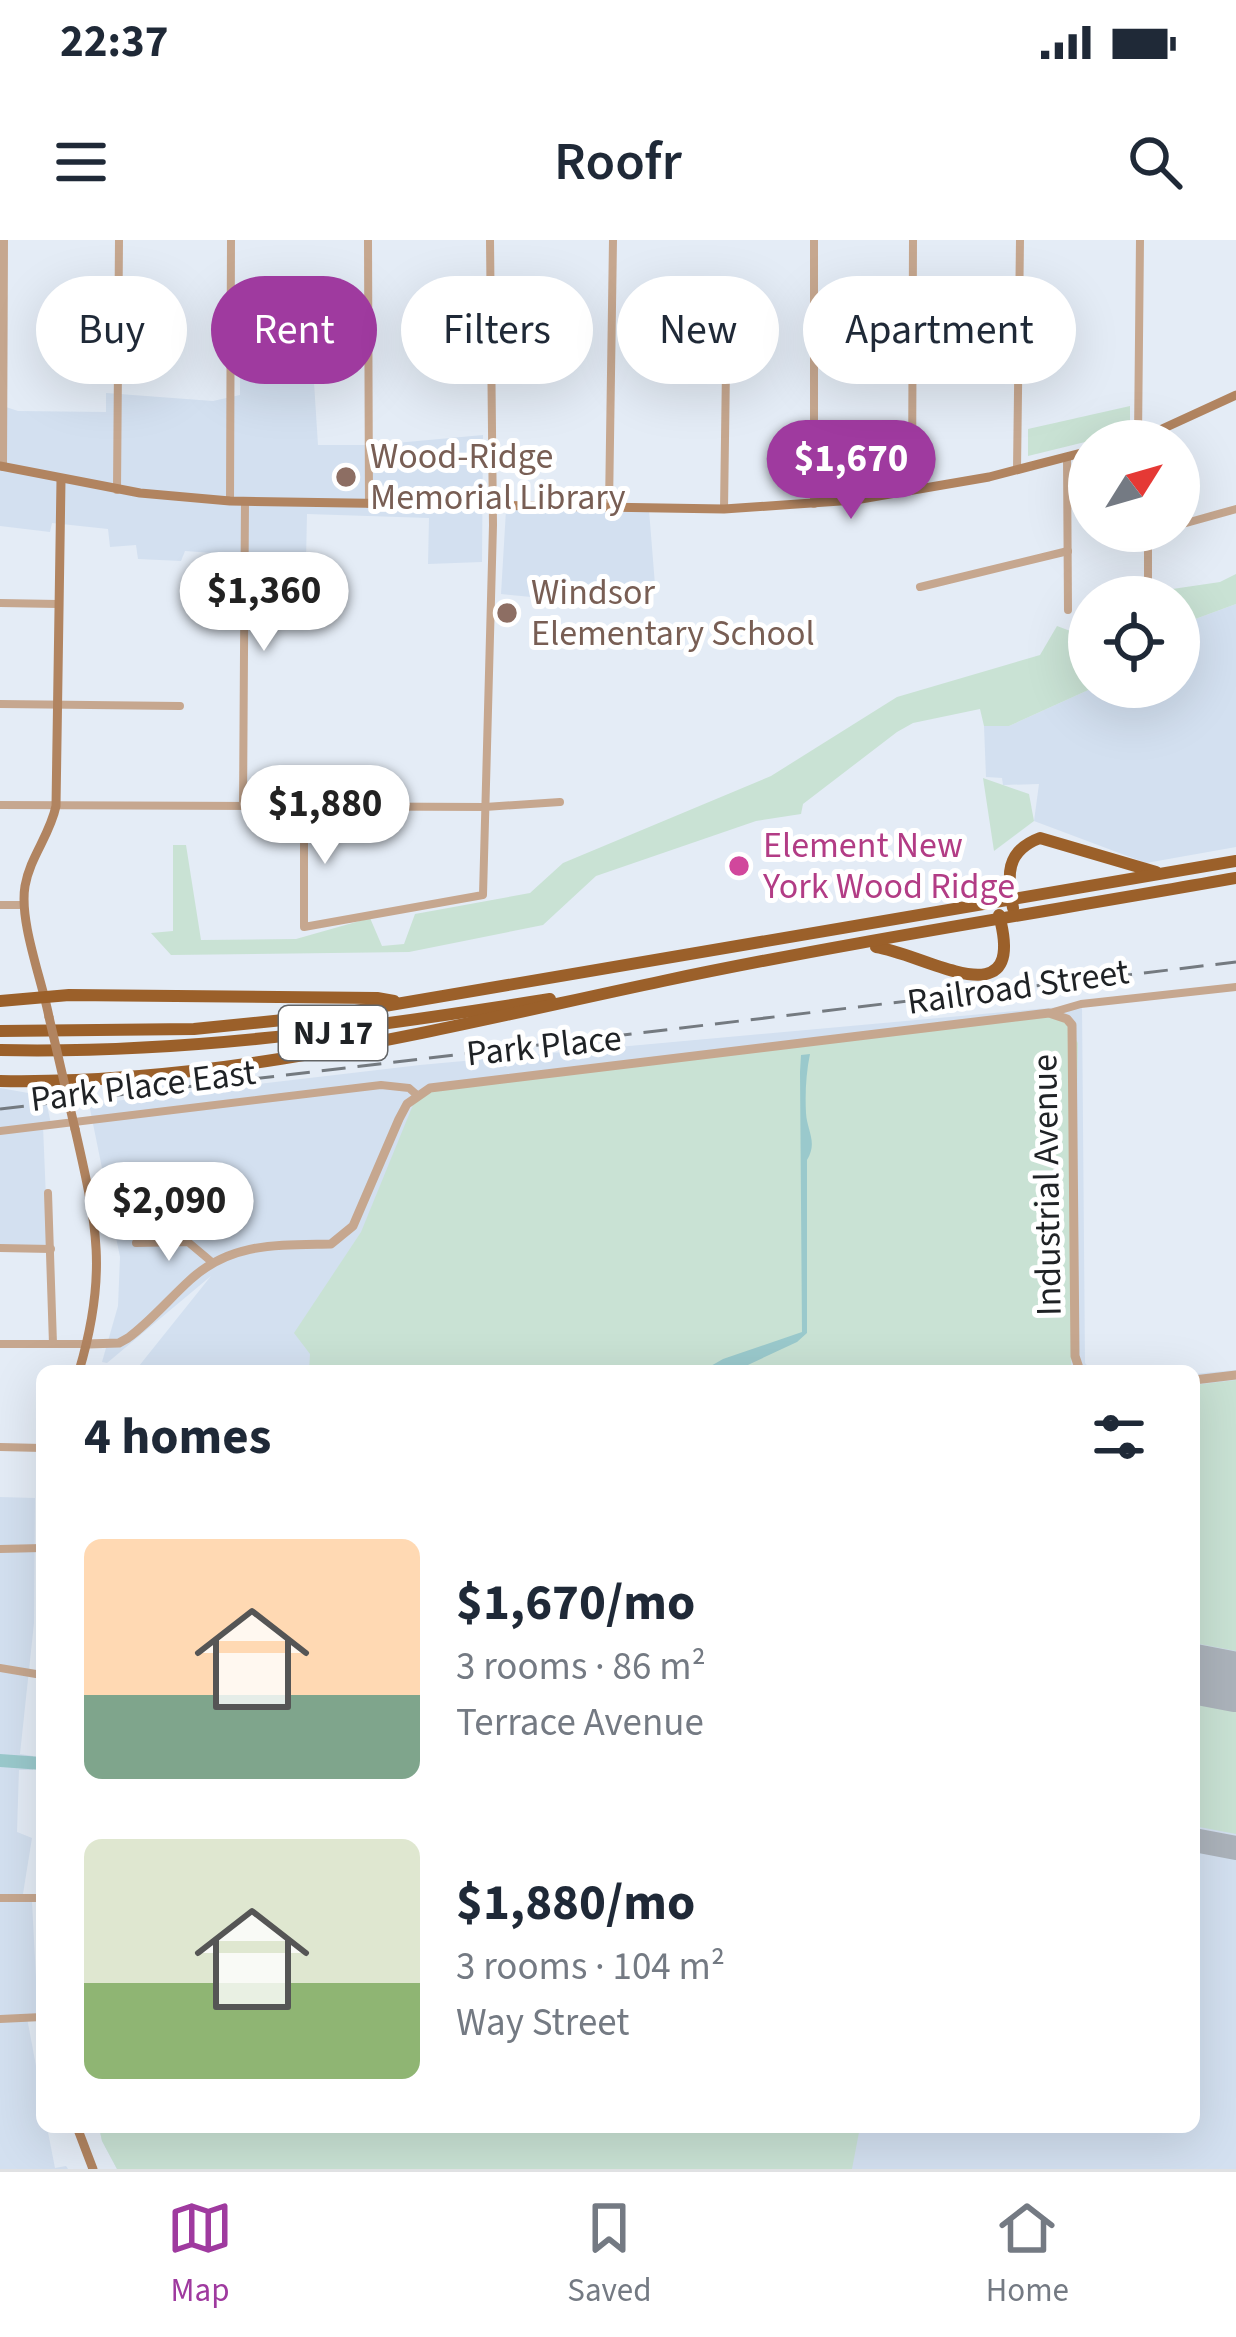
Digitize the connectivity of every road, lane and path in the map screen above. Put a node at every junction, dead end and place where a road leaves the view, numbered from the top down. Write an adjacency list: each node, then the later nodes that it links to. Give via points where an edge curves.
1 (4, 240): 16 (street)
2 (119, 240): 19 (street)
3 (230, 240): 21 (street)
4 (368, 240): 24 (street)
5 (490, 240): 25 (street)
6 (613, 240): 26 (street)
7 (814, 240): 23 (street)
8 (913, 240): 20 (street)
9 (1019, 240): 17 (street)
10 (1140, 240): 13 (street)
11 (726, 384): 27 (street)
12 (1236, 395): 14 (main road)
13 (1145, 420)
14 (1183, 420)
15 (1067, 457): 17 (main road); 30 (street)
16 (2, 466): 18 (main road)
17 (1017, 470): 20 (main road)
18 (61, 481): 19 (main road); 33 (main road)
19 (117, 490): 21 (main road)
20 (912, 490): 23 (main road)
21 (230, 501): 22 (main road)
22 (245, 501): 24 (main road); 40 (street)
23 (814, 503): 27 (main road)
24 (368, 504): 25 (main road)
25 (490, 504): 26 (main road); 42 (street)
26 (609, 507): 27 (main road)
27 (724, 509)
28 (1236, 509): 29 (street)
29 (1200, 519)
30 (1068, 551): 31 (street)
31 (920, 587)
32 (0, 603): 33 (street)
33 (58, 604): 35 (main road)
34 (0, 704): 35 (street)
35 (57, 705): 36 (street); 39 (main road)
36 (180, 706)
37 (560, 802): 42 (street)
38 (0, 805): 39 (street)
39 (56, 806): 40 (street); 49 (main road)
40 (243, 806): 41 (street)
41 (304, 806): 42 (street); 42 (street, via 304,927 483,896)
42 (485, 807)
43 (1236, 861): 44 (highway, NJ 17)
44 (1157, 873): 46 (highway, NJ 17); 46 (highway, via 1040,838 1015,855)
45 (1236, 878): 50 (highway, NJ 17)
46 (1012, 900): 47 (highway, NJ 17); 50 (highway)
47 (992, 904): 50 (highway); 56 (highway, NJ 17)
48 (0, 905): 49 (street)
49 (24, 905): 54 (main road)
50 (1008, 918): 51 (highway, NJ 17); 51 (highway, via 1002,961 977,978)
51 (863, 945): 52 (highway, NJ 17)
52 (664, 981): 60 (highway, NJ 17, via 275,1040); 62 (highway, via 357,1047)
53 (1236, 986): 57 (street, Railroad Street)
54 (46, 998): 55 (highway); 56 (highway); 62 (main road, bridge)
55 (0, 1000)
56 (400, 1003): 58 (highway, NJ 17, via 194,1028)
57 (1048, 1013): 59 (street, Railroad Street); 75 (street, Industrial Avenue, via 1072,1025)
58 (0, 1031)
59 (808, 1043): 64 (street, Park Place, via 449,1083)
60 (0, 1050)
61 (0, 1081): 62 (highway)
62 (64, 1081): 73 (main road, bridge, via 98,1243)
63 (292, 1095): 64 (street, Park Place, via 381,1084); 65 (street, Park Place East)
64 (417, 1095): 70 (street, via 340,1240 249,1247)
65 (0, 1131)
66 (48, 1193): 69 (street)
67 (136, 1243): 70 (street, via 188,1242)
68 (0, 1248): 69 (street)
69 (51, 1249): 72 (street)
70 (213, 1262): 73 (street, via 128,1338)
71 (0, 1344): 72 (street)
72 (53, 1344): 73 (street)
73 (87, 1344): 74 (main road)
74 (81, 1365)
75 (1078, 1365)
76 (1236, 1375): 77 (street)
77 (1200, 1379)
78 (0, 1447): 79 (street)
79 (36, 1448)
80 (0, 1549): 81 (street)
81 (36, 1549)
82 (0, 1668): 83 (street)
83 (36, 1674)
84 (0, 1898): 85 (street)
85 (36, 1898)
86 (36, 2017): 87 (street)
87 (0, 2019)
88 (79, 2133): 89 (main road)
89 (93, 2169)

